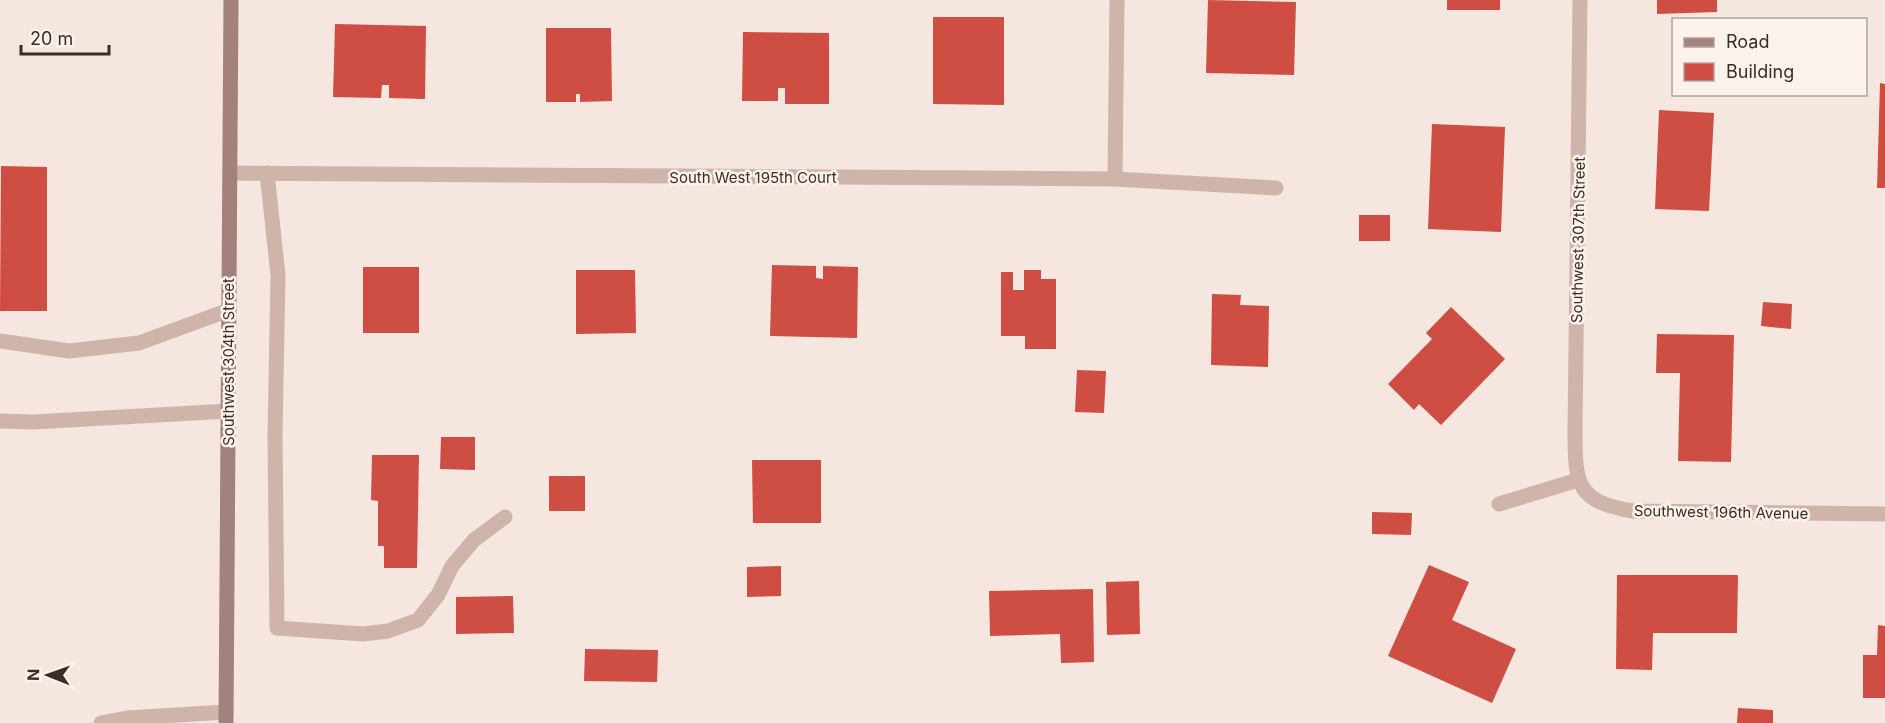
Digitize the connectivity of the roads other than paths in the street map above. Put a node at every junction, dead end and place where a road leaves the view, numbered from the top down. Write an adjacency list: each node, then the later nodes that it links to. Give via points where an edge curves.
1 (231, 0): 4 (street, Southwest 304th Street)
2 (1118, 0): 6 (street)
3 (1580, 0): 12 (street, Southwest 307th Street, via 1575,433)
4 (230, 173): 5 (street, South West 195th Court); 8 (street, Southwest 304th Street)
5 (267, 173): 6 (street, South West 195th Court); 15 (street, via 278,275 277,628 363,634 388,631 418,620 438,595 452,566 474,540)
6 (1115, 179): 7 (street, South West 195th Court)
7 (1275, 188)
8 (229, 310): 9 (street, via 139,343 69,351); 10 (street, Southwest 304th Street)
9 (0, 341)
10 (228, 411): 11 (street); 16 (street, Southwest 304th Street)
11 (0, 421)
12 (1578, 480): 13 (street); 14 (street, Southwest 196th Avenue, via 1598,502 1633,511)
13 (1499, 504)
14 (1885, 514)
15 (505, 517)
16 (226, 718): 17 (street, via 127,718)
17 (101, 723)

